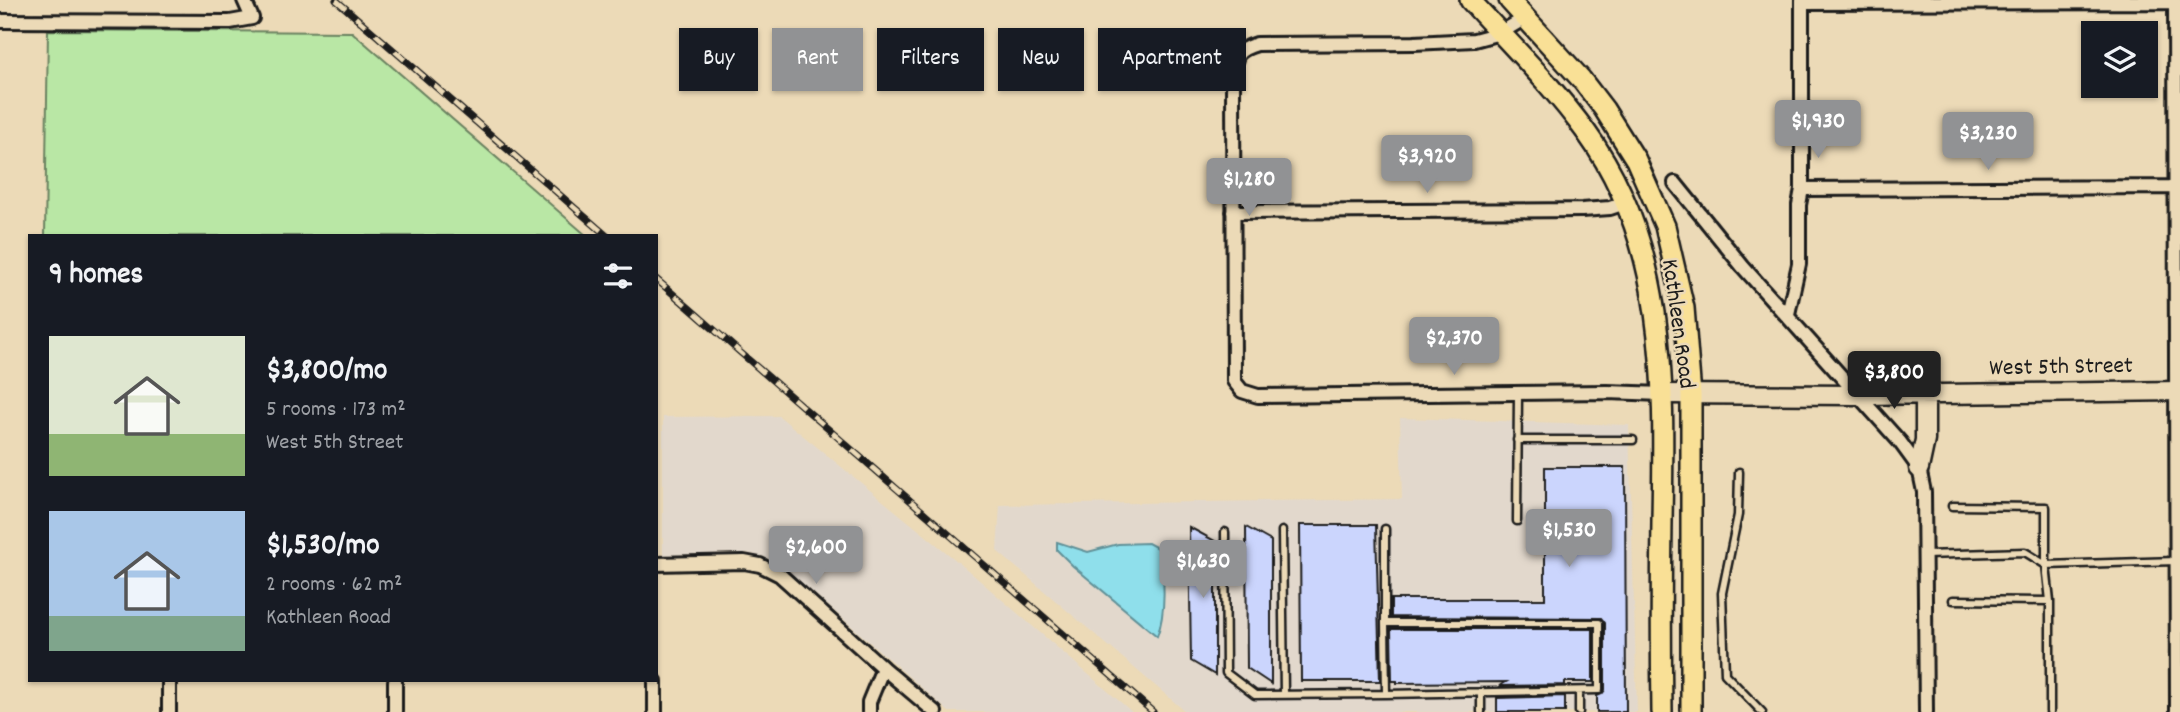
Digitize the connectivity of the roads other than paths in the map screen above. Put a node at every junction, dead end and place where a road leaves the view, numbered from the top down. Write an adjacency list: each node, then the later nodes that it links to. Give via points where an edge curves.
1 (244, 0): 7 (street, via 252,19 230,22)
2 (1471, 0): 8 (main road, Kathleen Road)
3 (1509, 0): 6 (main road, Kathleen Road)
4 (2175, 1): 5 (street); 9 (street)
5 (1802, 2): 12 (street)
6 (1525, 18): 8 (street); 19 (main road, Kathleen Road, via 1604,109 1653,194 1684,308)
7 (0, 21)
8 (1500, 33): 13 (main road, Kathleen Road, via 1587,133); 14 (street, via 1474,40 1258,44 1242,49 1235,58 1233,82)
9 (2178, 154): 11 (street)
10 (1675, 183): 15 (street)
11 (2175, 187): 12 (street); 16 (street)
12 (1802, 189): 15 (street, via 1799,264)
13 (1625, 203): 14 (street, via 1582,210); 18 (main road, Kathleen Road, via 1653,292)
14 (1233, 212): 17 (street, West 5th Street, via 1234,381 1242,391 1258,396)
15 (1787, 314): 21 (street)
16 (2178, 391): 20 (street, West 5th Street); 27 (street)
17 (1518, 393): 18 (street, West 5th Street); 22 (lane)
18 (1663, 394): 19 (street, West 5th Street); 55 (main road, Kathleen Road)
19 (1691, 394): 21 (street, West 5th Street); 56 (main road, Kathleen Road)
20 (1925, 394): 21 (street, West 5th Street); 24 (street, via 1925,440)
21 (1857, 395): 24 (street)
22 (1517, 440): 23 (lane); 28 (lane)
23 (1633, 440)
24 (1919, 468): 32 (street)
25 (1739, 472): 57 (lane, via 1738,515 1722,593 1725,674)
26 (1952, 506): 35 (lane, via 2046,507)
27 (2179, 506): 33 (street)
28 (1517, 521)
29 (1385, 529): 38 (lane)
30 (1282, 531): 47 (lane)
31 (1225, 533): 47 (lane, via 1226,673 1255,695)
32 (1925, 555): 35 (lane, via 2025,552); 58 (street)
33 (2178, 561): 35 (lane); 39 (street)
34 (658, 564): 40 (street, via 760,565 780,575)
35 (2046, 565): 37 (lane)
36 (1953, 600): 37 (lane)
37 (2050, 601): 59 (lane)
38 (1385, 623): 44 (lane, via 1599,623 1599,690); 46 (lane)
39 (2179, 624): 60 (street)
40 (883, 668): 51 (street); 52 (street)
41 (169, 682): 48 (street)
42 (394, 682): 49 (street)
43 (655, 682): 50 (street)
44 (1579, 691): 45 (lane); 54 (lane)
45 (1481, 692): 46 (lane); 53 (lane)
46 (1386, 694): 47 (lane)
47 (1284, 695)
48 (169, 712)
49 (395, 712)
50 (655, 712)
51 (869, 712)
52 (935, 712)
53 (1481, 712)
54 (1579, 712)
55 (1662, 712)
56 (1691, 712)
57 (1762, 712)
58 (1926, 712)
59 (2050, 712)
60 (2178, 712)

